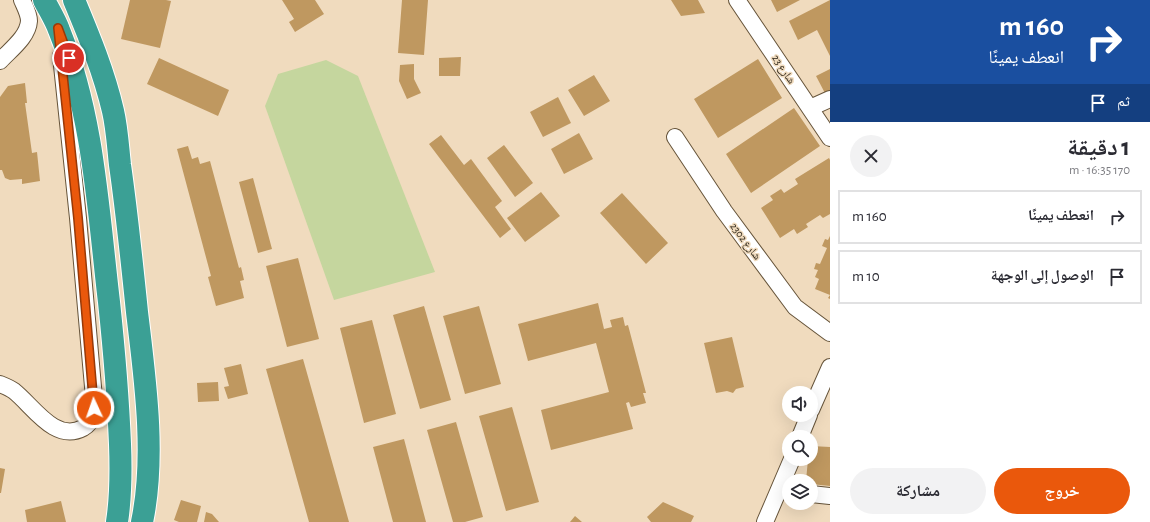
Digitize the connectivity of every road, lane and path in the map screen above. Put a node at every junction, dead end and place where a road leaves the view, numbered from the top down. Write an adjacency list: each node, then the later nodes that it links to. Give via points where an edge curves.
1 (22, 0): 6 (street, via 29,22 26,32)
2 (44, 0): 5 (highway)
3 (74, 0): 19 (highway, via 90,37 113,112 124,192 148,420 146,491)
4 (737, 0): 8 (street, شارع 23)
5 (58, 28): 13 (street, via 94,390 93,418 79,430 62,431 47,422 13,391); 18 (highway, via 80,92 98,194 119,412)
6 (0, 61)
7 (830, 99): 8 (street)
8 (810, 108): 10 (street, شارع 23)
9 (675, 137): 11 (street, شارع 2302, via 724,211 795,307)
10 (830, 138)
11 (830, 332)
12 (830, 367): 14 (street)
13 (0, 384)
14 (818, 394)
15 (782, 494): 20 (street)
16 (818, 495): 17 (street)
17 (830, 496)
18 (117, 522)
19 (142, 522)
20 (765, 522)

